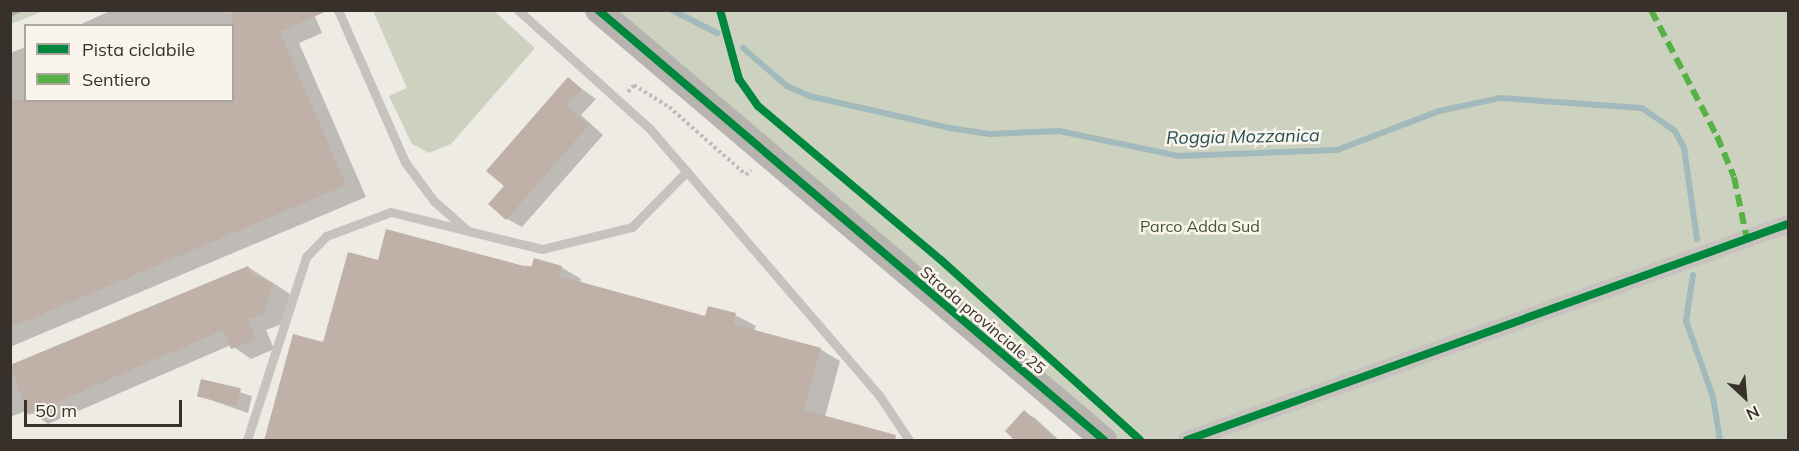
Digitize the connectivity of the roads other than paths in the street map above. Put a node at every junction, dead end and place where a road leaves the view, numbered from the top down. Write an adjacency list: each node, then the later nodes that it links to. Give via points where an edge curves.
1 (338, 10): 6 (lane, via 405,162 435,201)
2 (518, 10): 4 (lane, via 650,129)
3 (598, 10): 9 (street, Strada provinciale 25)
4 (687, 171): 6 (lane, via 632,227 623,230 542,249); 8 (lane, via 879,395)
5 (1788, 224): 10 (street)
6 (472, 234): 7 (lane, via 391,212 326,236 306,257)
7 (247, 441)
8 (909, 441)
9 (1104, 441)
10 (1187, 441)

